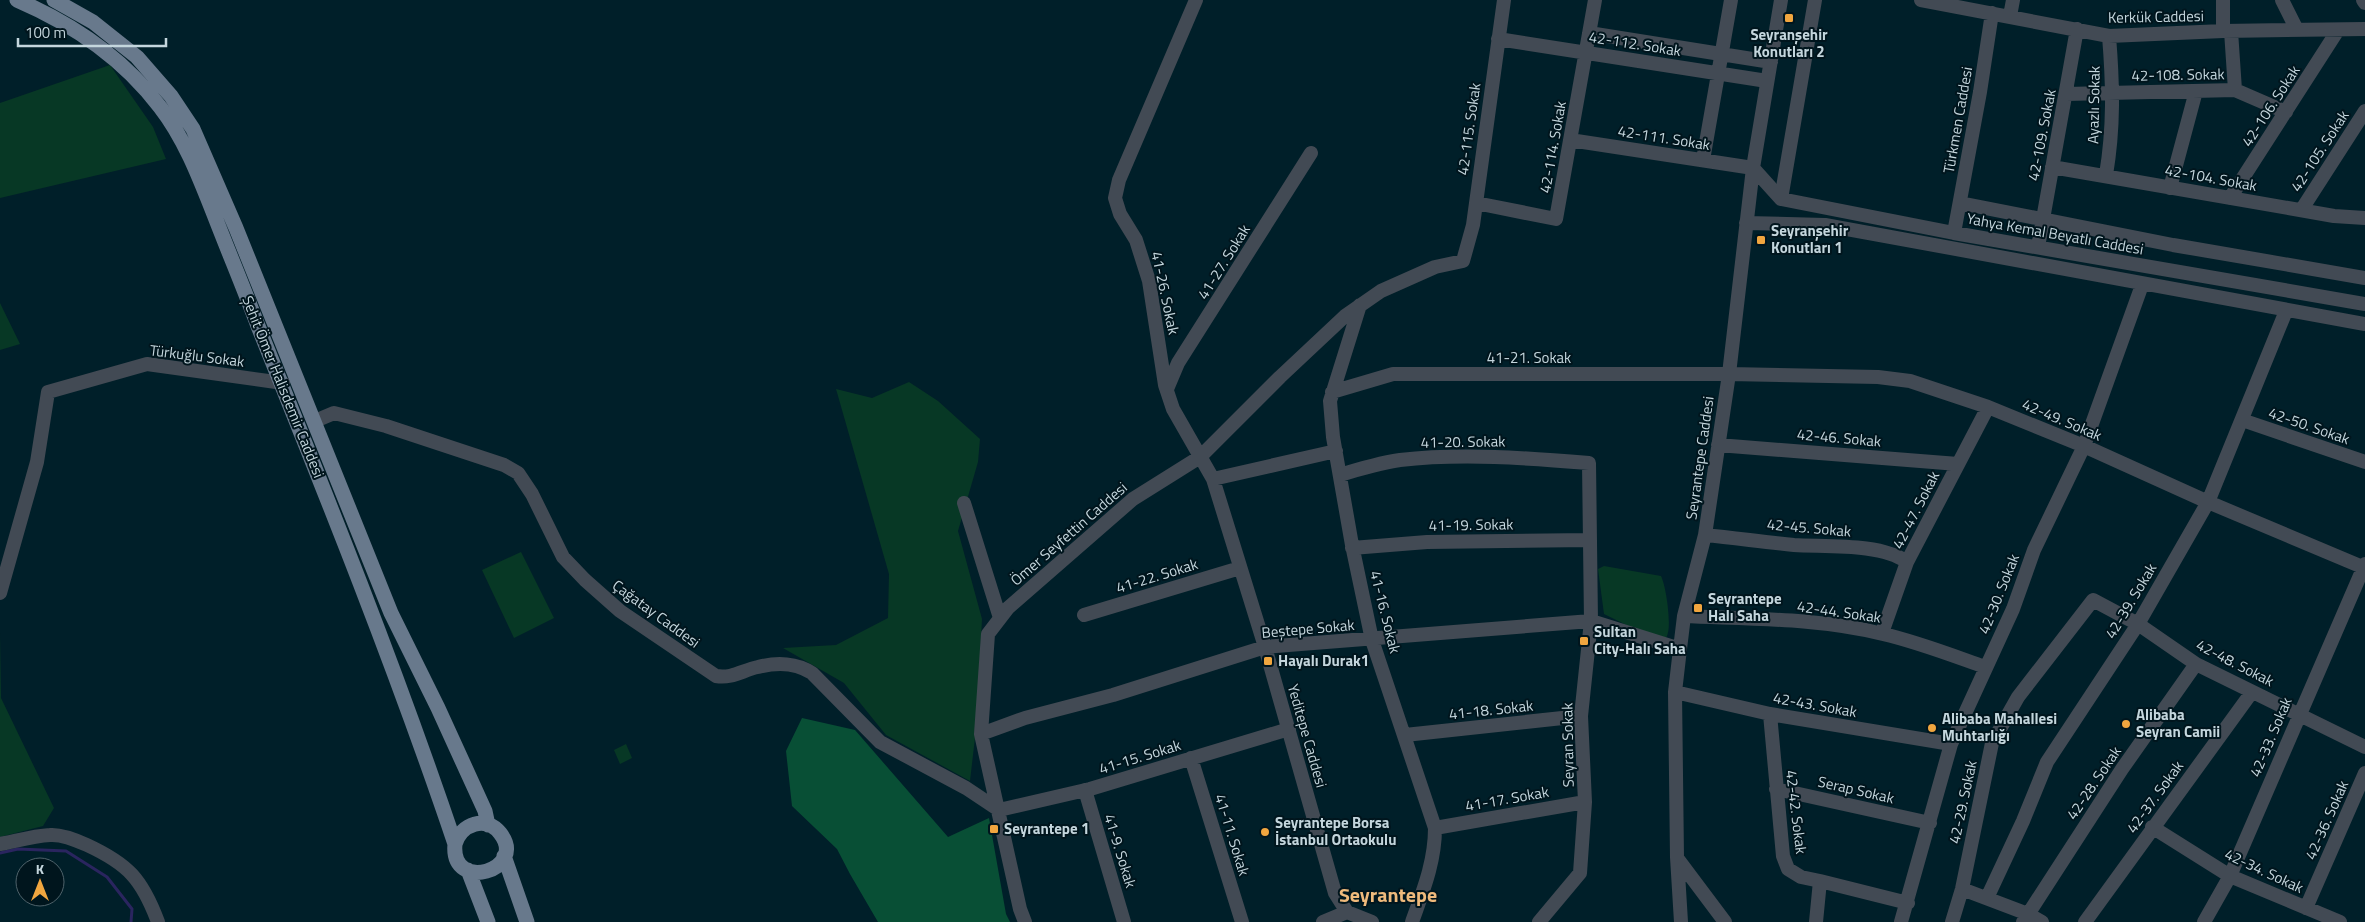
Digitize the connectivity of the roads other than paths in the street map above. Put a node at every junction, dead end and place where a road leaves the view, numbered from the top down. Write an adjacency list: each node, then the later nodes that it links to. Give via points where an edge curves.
1 (17, 0): 61 (main road, Şehit Ömer Halisdemir Caddesi, via 65,24 104,49 126,68 162,109 194,167)
2 (54, 0): 66 (main road, Şehit Ömer Halisdemir Caddesi, via 115,37 155,75 183,111 210,164)
3 (1196, 0): 62 (street, 41-26. Sokak, via 1119,180 1115,198 1120,214 1136,240 1149,281)
4 (1504, 0): 24 (street, 42-115. Sokak)
5 (1595, 0): 22 (street, 42-114. Sokak)
6 (1731, 0): 26 (street)
7 (1781, 0): 27 (street, Seyrantepe Caddesi)
8 (1816, 0): 44 (street)
9 (1921, 0): 15 (street, Kerkük Caddesi)
10 (2013, 0): 16 (street)
11 (2223, 0): 21 (street)
12 (2282, 0): 19 (street)
13 (2363, 0): 14 (street)
14 (2365, 3)
15 (1992, 13): 16 (street, Kerkük Caddesi); 45 (street, Türkmen Caddesi)
16 (2010, 16): 17 (street, Kerkük Caddesi)
17 (2077, 29): 23 (street, Kerkük Caddesi); 33 (street, 42-109. Sokak)
18 (2365, 29): 20 (street, Kerkük Caddesi)
19 (2297, 30): 20 (street, Kerkük Caddesi); 21 (street, Kerkük Caddesi)
20 (2338, 30): 35 (street, 42-106. Sokak)
21 (2227, 31): 23 (street, Kerkük Caddesi); 30 (street)
22 (1589, 33): 25 (street, 42-114. Sokak); 26 (street, 42-112. Sokak)
23 (2109, 36): 32 (street, Ayazlı Sokak)
24 (1498, 39): 25 (street, 42-112. Sokak); 46 (street, 42-115. Sokak)
25 (1586, 52): 28 (street, 42-112. Sokak); 36 (street, 42-114. Sokak)
26 (1722, 54): 27 (street, 42-112. Sokak); 28 (street)
27 (1770, 62): 29 (street, Seyrantepe Caddesi)
28 (1719, 73): 29 (street, 42-112. Sokak); 38 (street)
29 (1768, 81): 40 (street, Seyrantepe Caddesi)
30 (2235, 90): 31 (street, 42-108. Sokak); 35 (street, 42-108. Sokak)
31 (2196, 91): 32 (street, 42-108. Sokak); 42 (street)
32 (2113, 93): 33 (street, 42-108. Sokak); 41 (street, Ayazlı Sokak, via 2112,139)
33 (2066, 94): 39 (street, 42-109. Sokak)
34 (2365, 111): 47 (street, 42-105. Sokak)
35 (2286, 112): 43 (street, 42-106. Sokak)
36 (1570, 140): 38 (street, 42-111. Sokak); 46 (street, 42-114. Sokak, via 1556,219)
37 (1311, 153): 62 (street, 41-27. Sokak, via 1178,363)
38 (1704, 160): 40 (street, 42-111. Sokak)
39 (2052, 167): 41 (street, 42-104. Sokak); 49 (street, 42-109. Sokak)
40 (1753, 168): 44 (street); 50 (street, Seyrantepe Caddesi)
41 (2106, 175): 42 (street, 42-104. Sokak)
42 (2170, 188): 43 (street, 42-104. Sokak)
43 (2230, 198): 47 (street, 42-104. Sokak)
44 (1780, 199): 51 (street, Yahya Kemal Beyatlı Caddesi)
45 (1960, 203): 49 (street); 51 (street, Türkmen Caddesi)
46 (1476, 204): 53 (street, 42-115. Sokak)
47 (2302, 209): 48 (street, 42-104. Sokak)
48 (2365, 218)
49 (2042, 219): 52 (street, 42-109. Sokak); 54 (street)
50 (1746, 223): 55 (street, via 1825,225); 60 (street, Seyrantepe Caddesi)
51 (1954, 233): 52 (street, Yahya Kemal Beyatlı Caddesi)
52 (2038, 247): 56 (street, Yahya Kemal Beyatlı Caddesi)
53 (1463, 261): 57 (street, Ömer Seyfettin Caddesi, via 1435,267 1381,291)
54 (2365, 278)
55 (2142, 285): 58 (street); 68 (street, 42-30. Sokak)
56 (2365, 304)
57 (1360, 305): 63 (street, 41-16. Sokak); 70 (street, Ömer Seyfettin Caddesi, via 1280,377)
58 (2286, 311): 59 (street); 65 (street, 42-39. Sokak)
59 (2365, 324)
60 (1728, 374): 63 (street, 41-21. Sokak, via 1393,374); 64 (street, 42-49. Sokak, via 1910,381); 67 (street, Seyrantepe Caddesi)
61 (283, 383): 84 (street, Türkuğlu Sokak, via 147,364 48,392 37,462); 118 (main road, Şehit Ömer Halisdemir Caddesi, via 403,694)
62 (1167, 389): 70 (street, 41-26. Sokak, via 1173,409)
63 (1332, 392): 69 (street, 41-16. Sokak, via 1330,401)
64 (1988, 407): 68 (street, 42-49. Sokak); 73 (street, 42-47. Sokak)
65 (2242, 420): 71 (street, 42-50. Sokak); 76 (street, 42-39. Sokak)
66 (314, 421): 112 (street, Çağatay Caddesi, via 334,413 386,426 504,465 518,473 532,494 563,557 620,611 716,676 727,678 759,666 800,665 812,673 880,742 966,788); 114 (main road, Şehit Ömer Halisdemir Caddesi, via 391,614 438,708 485,811)
67 (1718, 445): 73 (street, 42-46. Sokak); 78 (street, Seyrantepe Caddesi)
68 (2084, 446): 76 (street, 42-49. Sokak); 96 (street, 42-30. Sokak, via 2034,550 2013,609)
69 (1336, 451): 74 (street, 41-16. Sokak); 75 (street)
70 (1200, 457): 75 (street, Yeditepe Caddesi); 88 (street, Ömer Seyfettin Caddesi, via 1133,499)
71 (2365, 462)
72 (1589, 463): 74 (street, 41-20. Sokak, via 1440,457 1399,460); 79 (street, Seyran Sokak)
73 (1958, 464): 81 (street, 42-47. Sokak)
74 (1340, 475): 80 (street, 41-16. Sokak)
75 (1212, 479): 83 (street, Yeditepe Caddesi)
76 (2208, 502): 82 (street, 42-49. Sokak); 90 (street, 42-39. Sokak)
77 (964, 503): 88 (street)
78 (1705, 535): 81 (street, 42-45. Sokak, via 1868,550 1897,554); 87 (street, Seyrantepe Caddesi)
79 (1590, 540): 80 (street, 41-19. Sokak, via 1427,542); 89 (street, Seyran Sokak)
80 (1352, 548): 92 (street, 41-16. Sokak)
81 (1907, 562): 91 (street, 42-47. Sokak)
82 (2364, 567): 99 (street, 42-33. Sokak)
83 (1240, 568): 86 (street, 41-22. Sokak); 93 (street, Yeditepe Caddesi)
84 (0, 593)
85 (2094, 600): 90 (street, 42-48. Sokak); 124 (street, 42-29. Sokak, via 2018,697 1992,743)
86 (1084, 615)
87 (1684, 616): 91 (street, 42-44. Sokak, via 1785,621); 94 (street, Seyrantepe Caddesi)
88 (1000, 618): 103 (street, Ömer Seyfettin Caddesi, via 988,634)
89 (1590, 621): 92 (street, Beştepe Sokak); 94 (street); 101 (street, Seyran Sokak)
90 (2138, 624): 95 (street, 42-48. Sokak); 125 (street, 42-39. Sokak, via 2047,762)
91 (1882, 633): 96 (street, 42-44. Sokak)
92 (1372, 640): 93 (street, Beştepe Sokak); 104 (street, 41-16. Sokak)
93 (1265, 646): 102 (street, Yeditepe Caddesi); 103 (street, Beştepe Sokak)
94 (1680, 649): 97 (street, Seyrantepe Caddesi)
95 (2196, 664): 98 (street, 42-48. Sokak); 129 (street, 42-28. Sokak, via 2122,769)
96 (1985, 667): 105 (street, 42-30. Sokak)
97 (1675, 692): 100 (street, 42-43. Sokak); 120 (street, Seyrantepe Caddesi)
98 (2252, 692): 99 (street, 42-48. Sokak); 115 (street, 42-37. Sokak)
99 (2299, 713): 106 (street, 42-48. Sokak); 122 (street, 42-33. Sokak)
100 (1770, 714): 105 (street, 42-43. Sokak); 109 (street, 42-42. Sokak)
101 (1580, 716): 104 (street, 41-18. Sokak); 111 (street, Seyran Sokak)
102 (1289, 729): 107 (street, 41-15. Sokak); 128 (street, Yeditepe Caddesi, via 1335,893)
103 (981, 734): 112 (street, Ömer Seyfettin Caddesi)
104 (1405, 735): 116 (street, 41-16. Sokak)
105 (1951, 744): 113 (street, 42-30. Sokak)
106 (2365, 748)
107 (1191, 758): 110 (street, 41-15. Sokak); 135 (street, 41-11. Sokak)
108 (2365, 774): 127 (street, 42-36. Sokak)
109 (1776, 789): 113 (street, Serap Sokak); 123 (street, 42-42. Sokak, via 1783,856 1788,869)
110 (1085, 790): 112 (street, 41-15. Sokak); 134 (street, 41-9. Sokak)
111 (1585, 802): 116 (street, 41-17. Sokak); 139 (street, Seyran Sokak, via 1580,873)
112 (999, 810): 133 (street, Ömer Seyfettin Caddesi)
113 (1930, 823): 126 (street, 42-30. Sokak)
114 (488, 825): 118 (main road, via 478,823 466,827); 119 (main road, via 502,837)
115 (2152, 827): 122 (street, 42-34. Sokak); 146 (street, 42-37. Sokak)
116 (1435, 828): 138 (street, 41-16. Sokak, via 1429,875)
117 (0, 844): 130 (street, via 51,835 74,840 103,853 132,873)
118 (455, 844): 121 (main road, via 457,858)
119 (504, 856): 121 (main road, via 499,865 489,872); 132 (main road)
120 (1676, 857): 140 (street, Seyrantepe Caddesi); 141 (street)
121 (468, 870): 131 (main road)
122 (2230, 876): 127 (street, 42-34. Sokak); 147 (street, 42-33. Sokak)
123 (1820, 882): 126 (street); 142 (street)
124 (1962, 888): 125 (street); 144 (street, 42-29. Sokak)
125 (1987, 898): 129 (street)
126 (1908, 903): 143 (street, 42-30. Sokak)
127 (2306, 908): 148 (street, 42-34. Sokak)
128 (1347, 912): 136 (street); 137 (street)
129 (2025, 918): 145 (street)
130 (158, 922)
131 (488, 922)
132 (527, 922)
133 (1025, 922)
134 (1124, 922)
135 (1242, 922)
136 (1323, 922)
137 (1372, 922)
138 (1412, 922)
139 (1539, 922)
140 (1681, 922)
141 (1725, 922)
142 (1816, 922)
143 (1901, 922)
144 (1952, 922)
145 (2042, 922)
146 (2085, 922)
147 (2204, 922)
148 (2340, 922)

